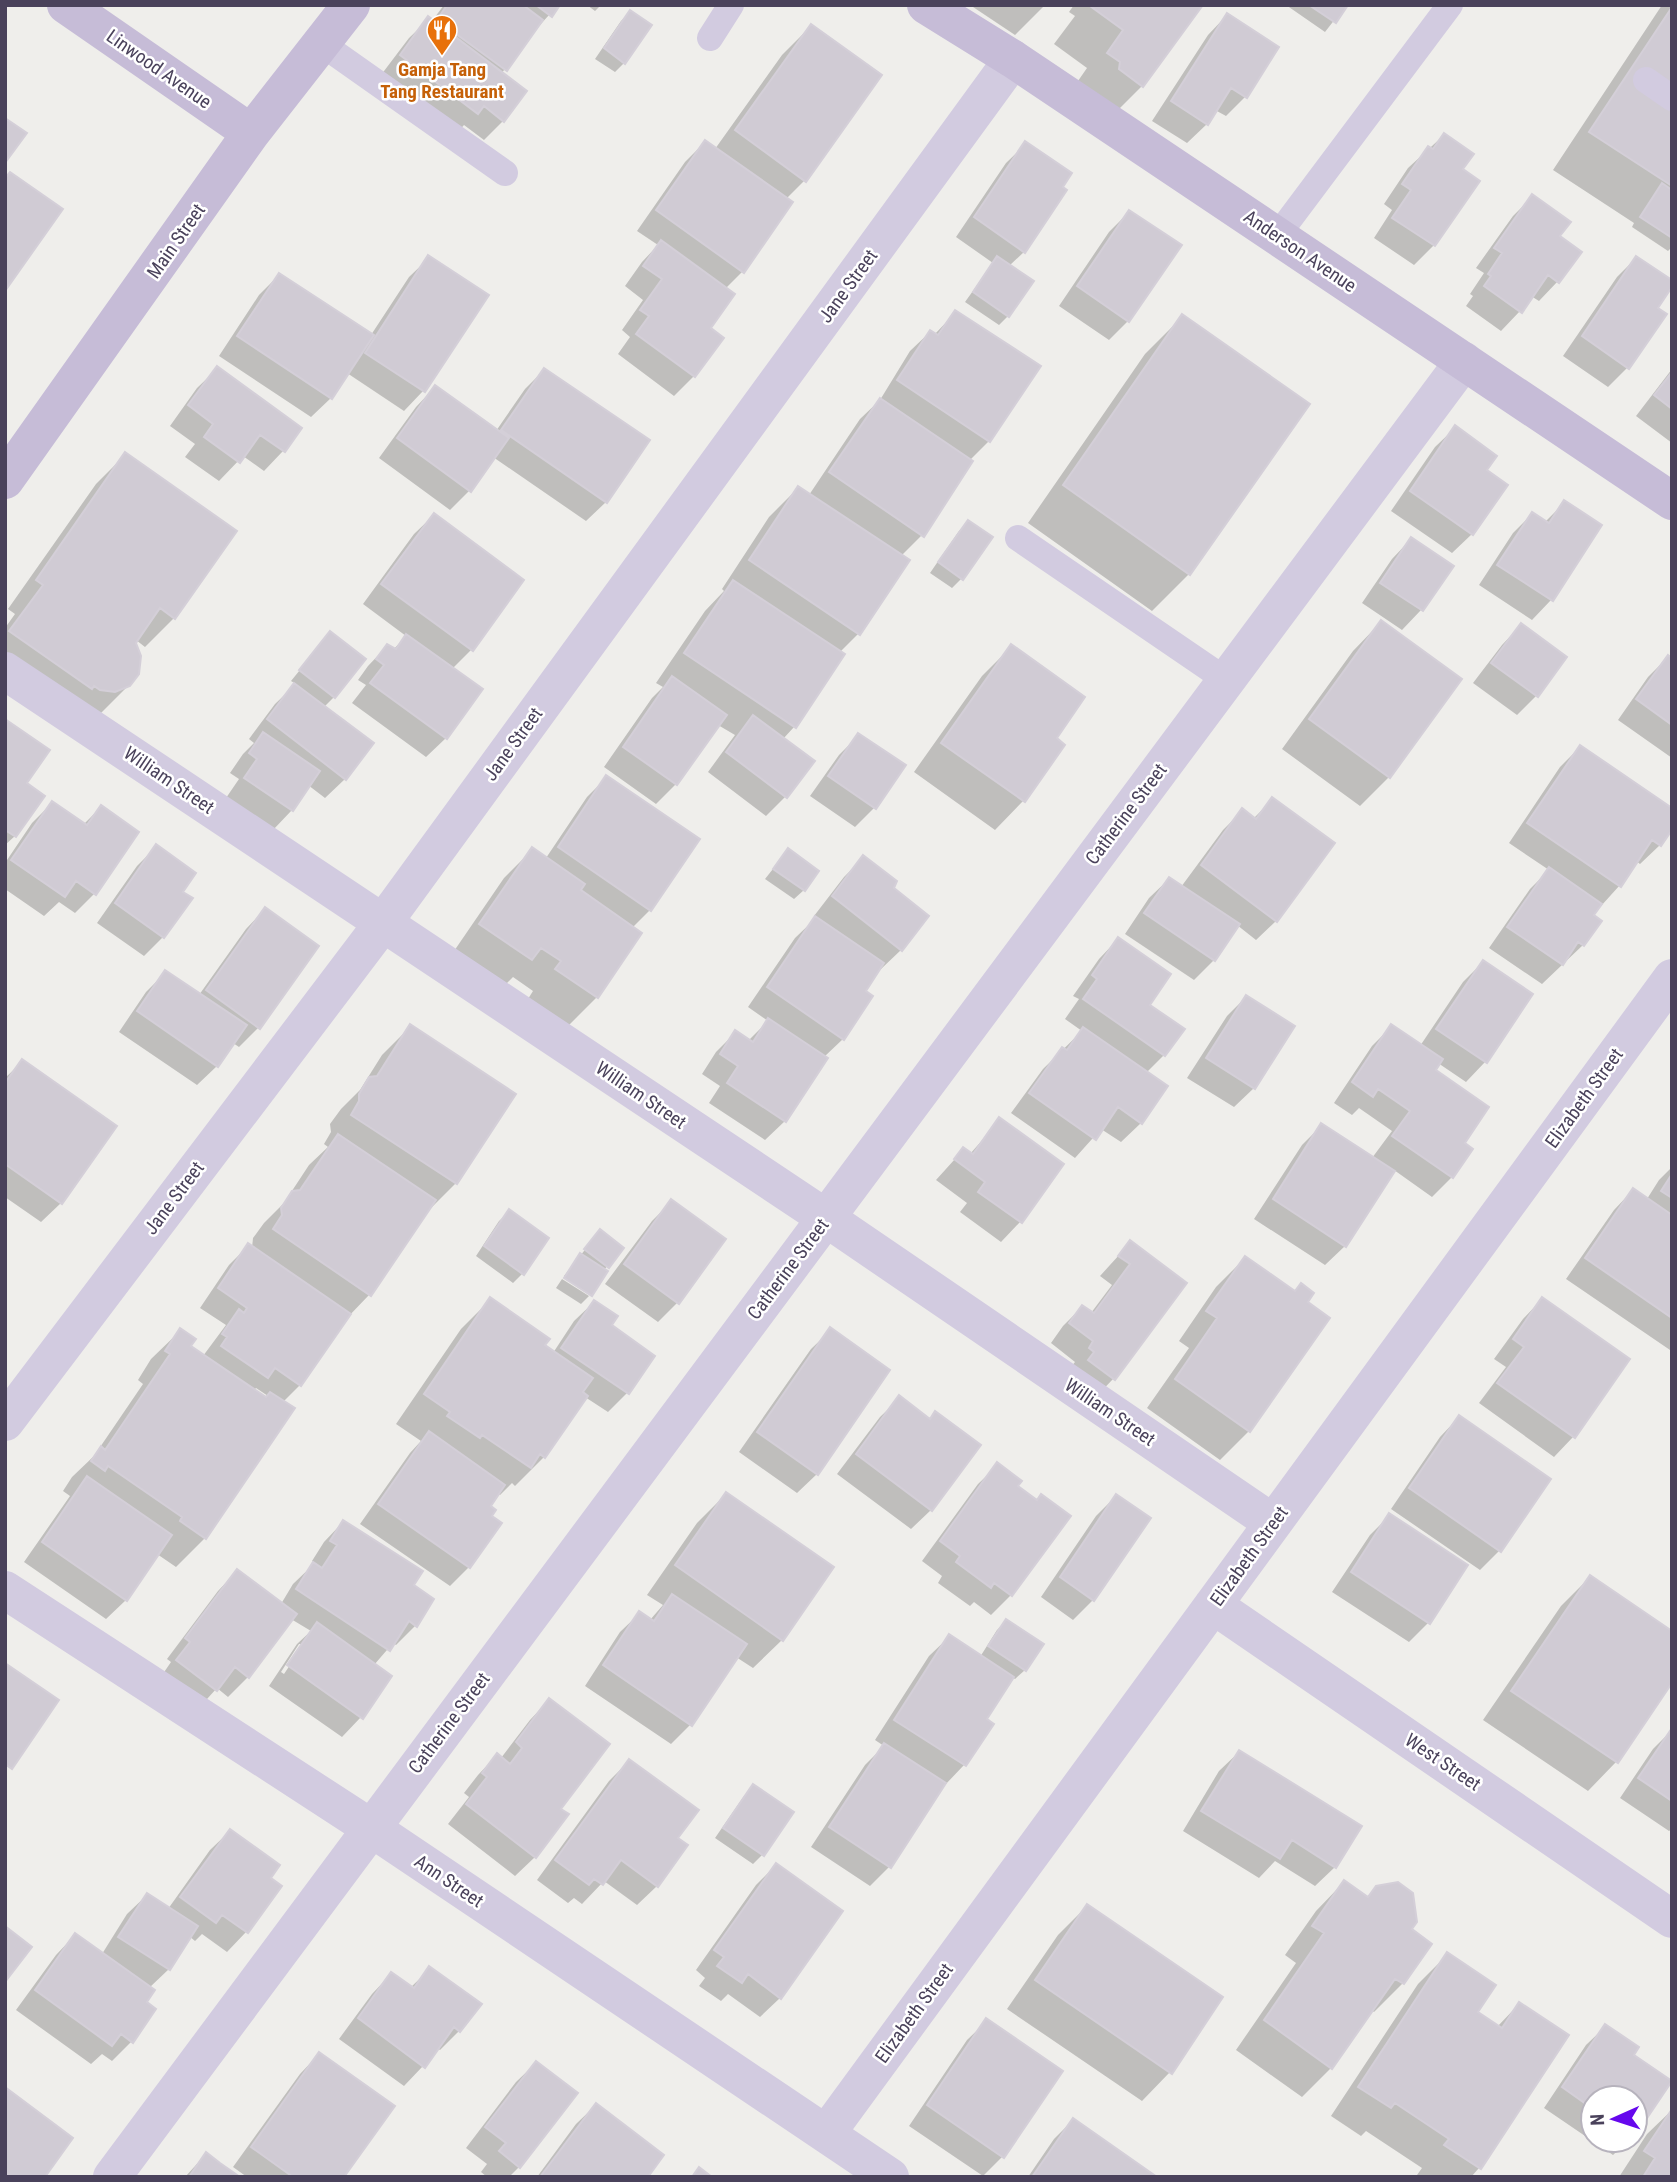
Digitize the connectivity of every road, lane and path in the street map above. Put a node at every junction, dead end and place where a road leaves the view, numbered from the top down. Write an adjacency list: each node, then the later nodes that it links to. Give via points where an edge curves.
1 (66, 5): 11 (main road, Linwood Avenue)
2 (351, 5): 7 (main road, Main Street)
3 (731, 5): 6 (lane)
4 (926, 5): 8 (main road, Anderson Avenue)
5 (1450, 5): 13 (lane)
6 (710, 38)
7 (322, 44): 11 (main road, Main Street); 12 (lane)
8 (1013, 60): 13 (main road, Anderson Avenue); 20 (street, Jane Street)
9 (1646, 80): 10 (lane)
10 (1672, 98)
11 (251, 133): 15 (main road, Main Street)
12 (505, 173)
13 (1277, 236): 14 (main road, Anderson Avenue)
14 (1464, 361): 16 (main road, Anderson Avenue); 19 (street, Catherine Street)
15 (5, 480)
16 (1672, 500)
17 (1018, 538): 19 (lane)
18 (5, 671): 20 (street, William Street)
19 (1226, 680): 22 (street, Catherine Street)
20 (383, 923): 22 (street, William Street); 23 (street, Jane Street)
21 (1672, 978): 24 (street, Elizabeth Street)
22 (826, 1218): 24 (street, William Street); 27 (street, Catherine Street)
23 (5, 1422)
24 (1273, 1523): 26 (street, Elizabeth Street)
25 (5, 1590): 27 (street, Ann Street)
26 (1213, 1605): 28 (street, West Street); 29 (street, Elizabeth Street)
27 (371, 1828): 29 (street, Ann Street); 30 (street, Catherine Street)
28 (1672, 1919)
29 (826, 2134): 31 (street, Ann Street)
30 (112, 2177)
31 (890, 2177)

